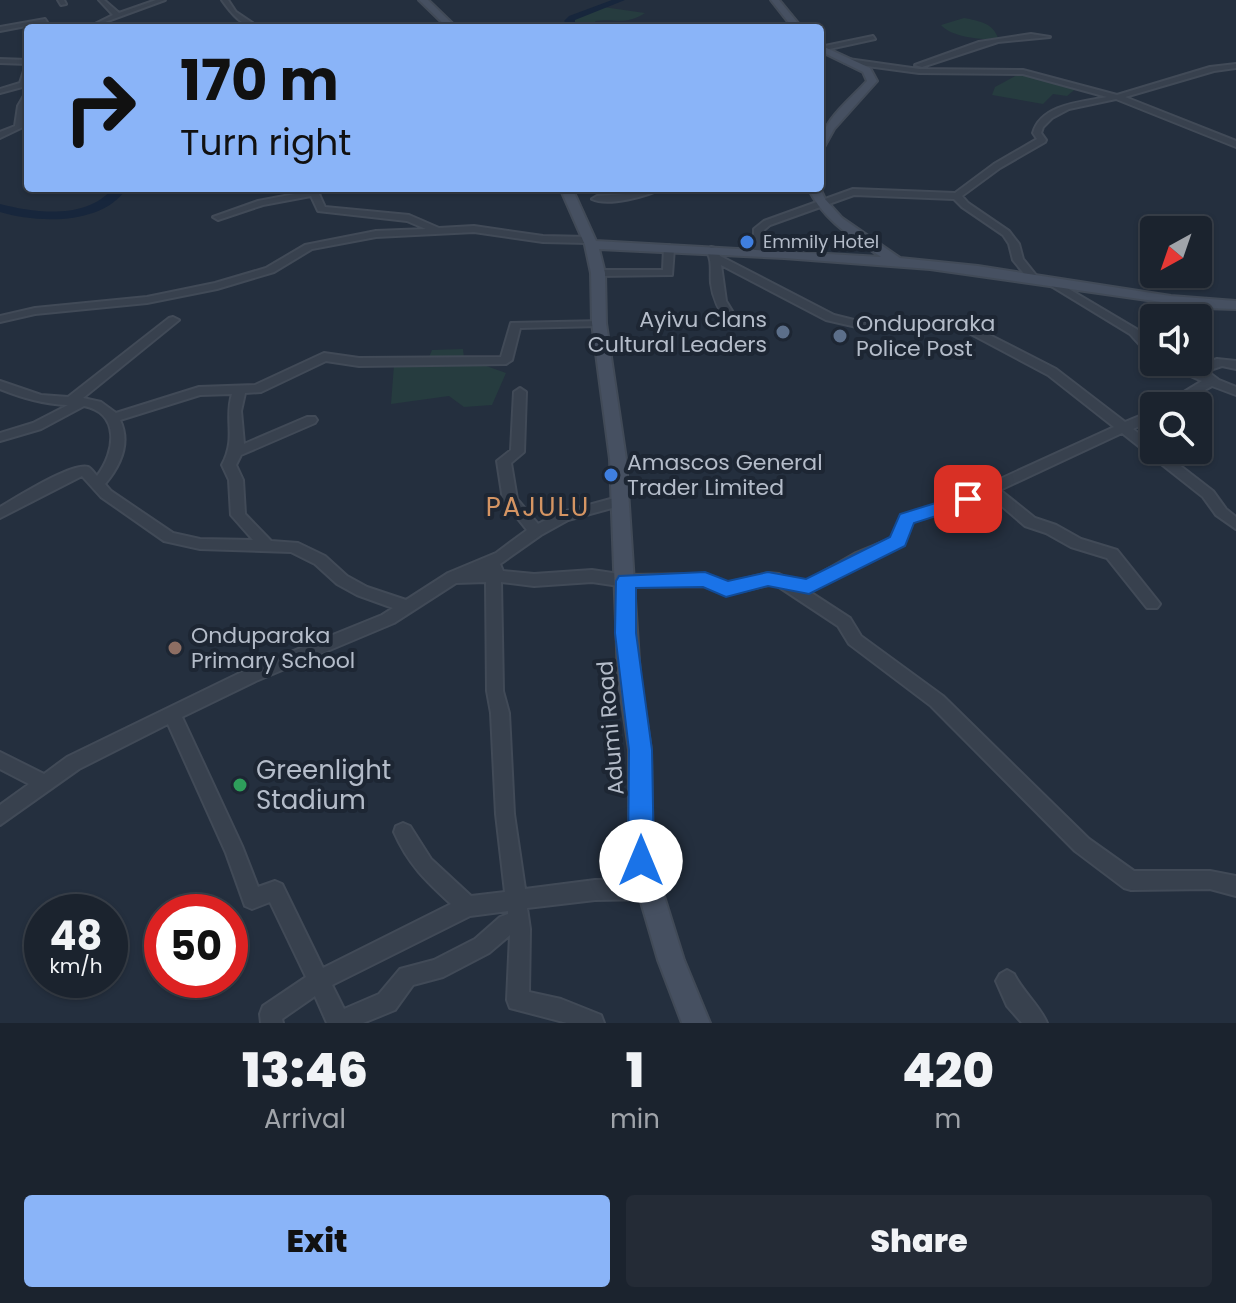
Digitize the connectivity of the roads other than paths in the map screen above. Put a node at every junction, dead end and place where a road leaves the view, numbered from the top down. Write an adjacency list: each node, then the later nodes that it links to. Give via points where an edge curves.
1 (162, 0): 6 (street)
2 (225, 0): 10 (street)
3 (423, 0): 11 (street)
4 (775, 0): 12 (street)
5 (101, 1): 6 (street)
6 (117, 15): 9 (street)
7 (45, 21): 8 (street)
8 (28, 24)
9 (99, 24)
10 (251, 24)
11 (449, 24)
12 (795, 24)
13 (24, 25): 14 (street)
14 (0, 29)
15 (1047, 37): 23 (street, via 1000,39)
16 (873, 38): 17 (street)
17 (824, 47)
18 (824, 49): 20 (street)
19 (0, 61): 21 (street)
20 (848, 61): 23 (street); 28 (street, via 867,70 872,81)
21 (24, 62)
22 (1236, 66): 26 (street)
23 (907, 68): 26 (street, via 1023,72)
24 (23, 84): 25 (street)
25 (0, 91)
26 (1117, 97): 30 (street); 36 (street, via 1056,111 1039,126 1042,140)
27 (24, 102): 29 (street, via 19,127)
28 (825, 128)
29 (0, 135)
30 (1236, 144)
31 (313, 192): 39 (street)
32 (318, 192): 40 (street, via 322,209 409,218)
33 (568, 192): 41 (street, Adumi Road)
34 (644, 192): 37 (street)
35 (816, 192): 38 (street)
36 (957, 196): 38 (street, via 853,192); 47 (street, via 1006,233)
37 (597, 199)
38 (820, 203): 43 (street, via 759,229); 45 (street)
39 (218, 217)
40 (435, 229): 41 (street); 50 (street, via 316,245 270,270 154,299)
41 (590, 242): 42 (street); 46 (street, Adumi Road)
42 (669, 248): 44 (street); 46 (street, via 668,273)
43 (758, 252): 44 (street); 45 (street)
44 (714, 254): 53 (street, via 717,299); 67 (street, via 849,324 956,322 1052,372)
45 (897, 262): 47 (street)
46 (598, 273): 52 (street, Adumi Road)
47 (1034, 279): 48 (street)
48 (1052, 282): 49 (street); 54 (street)
49 (1234, 307)
50 (0, 319)
51 (173, 320): 63 (street)
52 (599, 323): 60 (street, via 515,325 506,360 359,362 324,357 263,387); 72 (street, Adumi Road, via 618,459)
53 (734, 324)
54 (1140, 339)
55 (1236, 365): 57 (street, via 1211,363 1200,371)
56 (1202, 376): 57 (street)
57 (1213, 380): 59 (street); 62 (street)
58 (0, 385): 63 (street, via 42,399)
59 (1236, 391)
60 (239, 392): 64 (street, via 199,391); 69 (street, via 232,411)
61 (520, 392): 75 (street, via 517,452 504,461 510,500)
62 (1192, 392)
63 (75, 402): 64 (street, via 102,408); 68 (street, via 37,426)
64 (111, 419): 70 (street, via 121,440)
65 (311, 420): 69 (street)
66 (1140, 420): 67 (street)
67 (1121, 429): 71 (street); 74 (street, via 1208,494)
68 (0, 437)
69 (238, 451): 76 (street, via 229,465 236,480 238,515)
70 (98, 484): 73 (street, via 80,470); 76 (street, via 169,537 200,544)
71 (990, 489): 81 (street, via 906,519 898,541 809,587); 82 (street, via 1030,522 1112,554)
72 (618, 502): 75 (street, via 564,516); 80 (street, Adumi Road)
73 (0, 513)
74 (1236, 524)
75 (536, 531): 77 (street)
76 (266, 545): 83 (street, via 304,551 362,591)
77 (501, 557): 78 (street); 79 (street)
78 (492, 576): 79 (street); 80 (street); 91 (street, via 495,691)
79 (453, 577): 83 (street)
80 (626, 581): 81 (street, via 705,580 726,589 768,579); 90 (street, Adumi Road, via 627,647 640,750 641,861)
81 (790, 584): 89 (street, via 937,701 1082,845 1131,881 1210,880)
82 (1152, 604)
83 (406, 606): 84 (street, via 377,624)
84 (172, 714): 86 (street); 94 (street, via 252,899 275,891)
85 (0, 760): 86 (street)
86 (44, 783): 87 (street)
87 (0, 816)
88 (403, 832): 92 (street, via 424,866)
89 (1236, 886)
90 (650, 889): 91 (street); 99 (street, Adumi Road)
91 (518, 898): 92 (street); 93 (street)
92 (468, 906): 94 (street)
93 (520, 929): 96 (street, via 507,924 482,946 436,970 407,976 387,1002); 98 (street, via 518,1000)
94 (319, 981): 96 (street); 97 (street, via 271,1014)
95 (1007, 981): 100 (street)
96 (339, 1022)
97 (272, 1023)
98 (593, 1023)
99 (696, 1023)
100 (1036, 1023)

